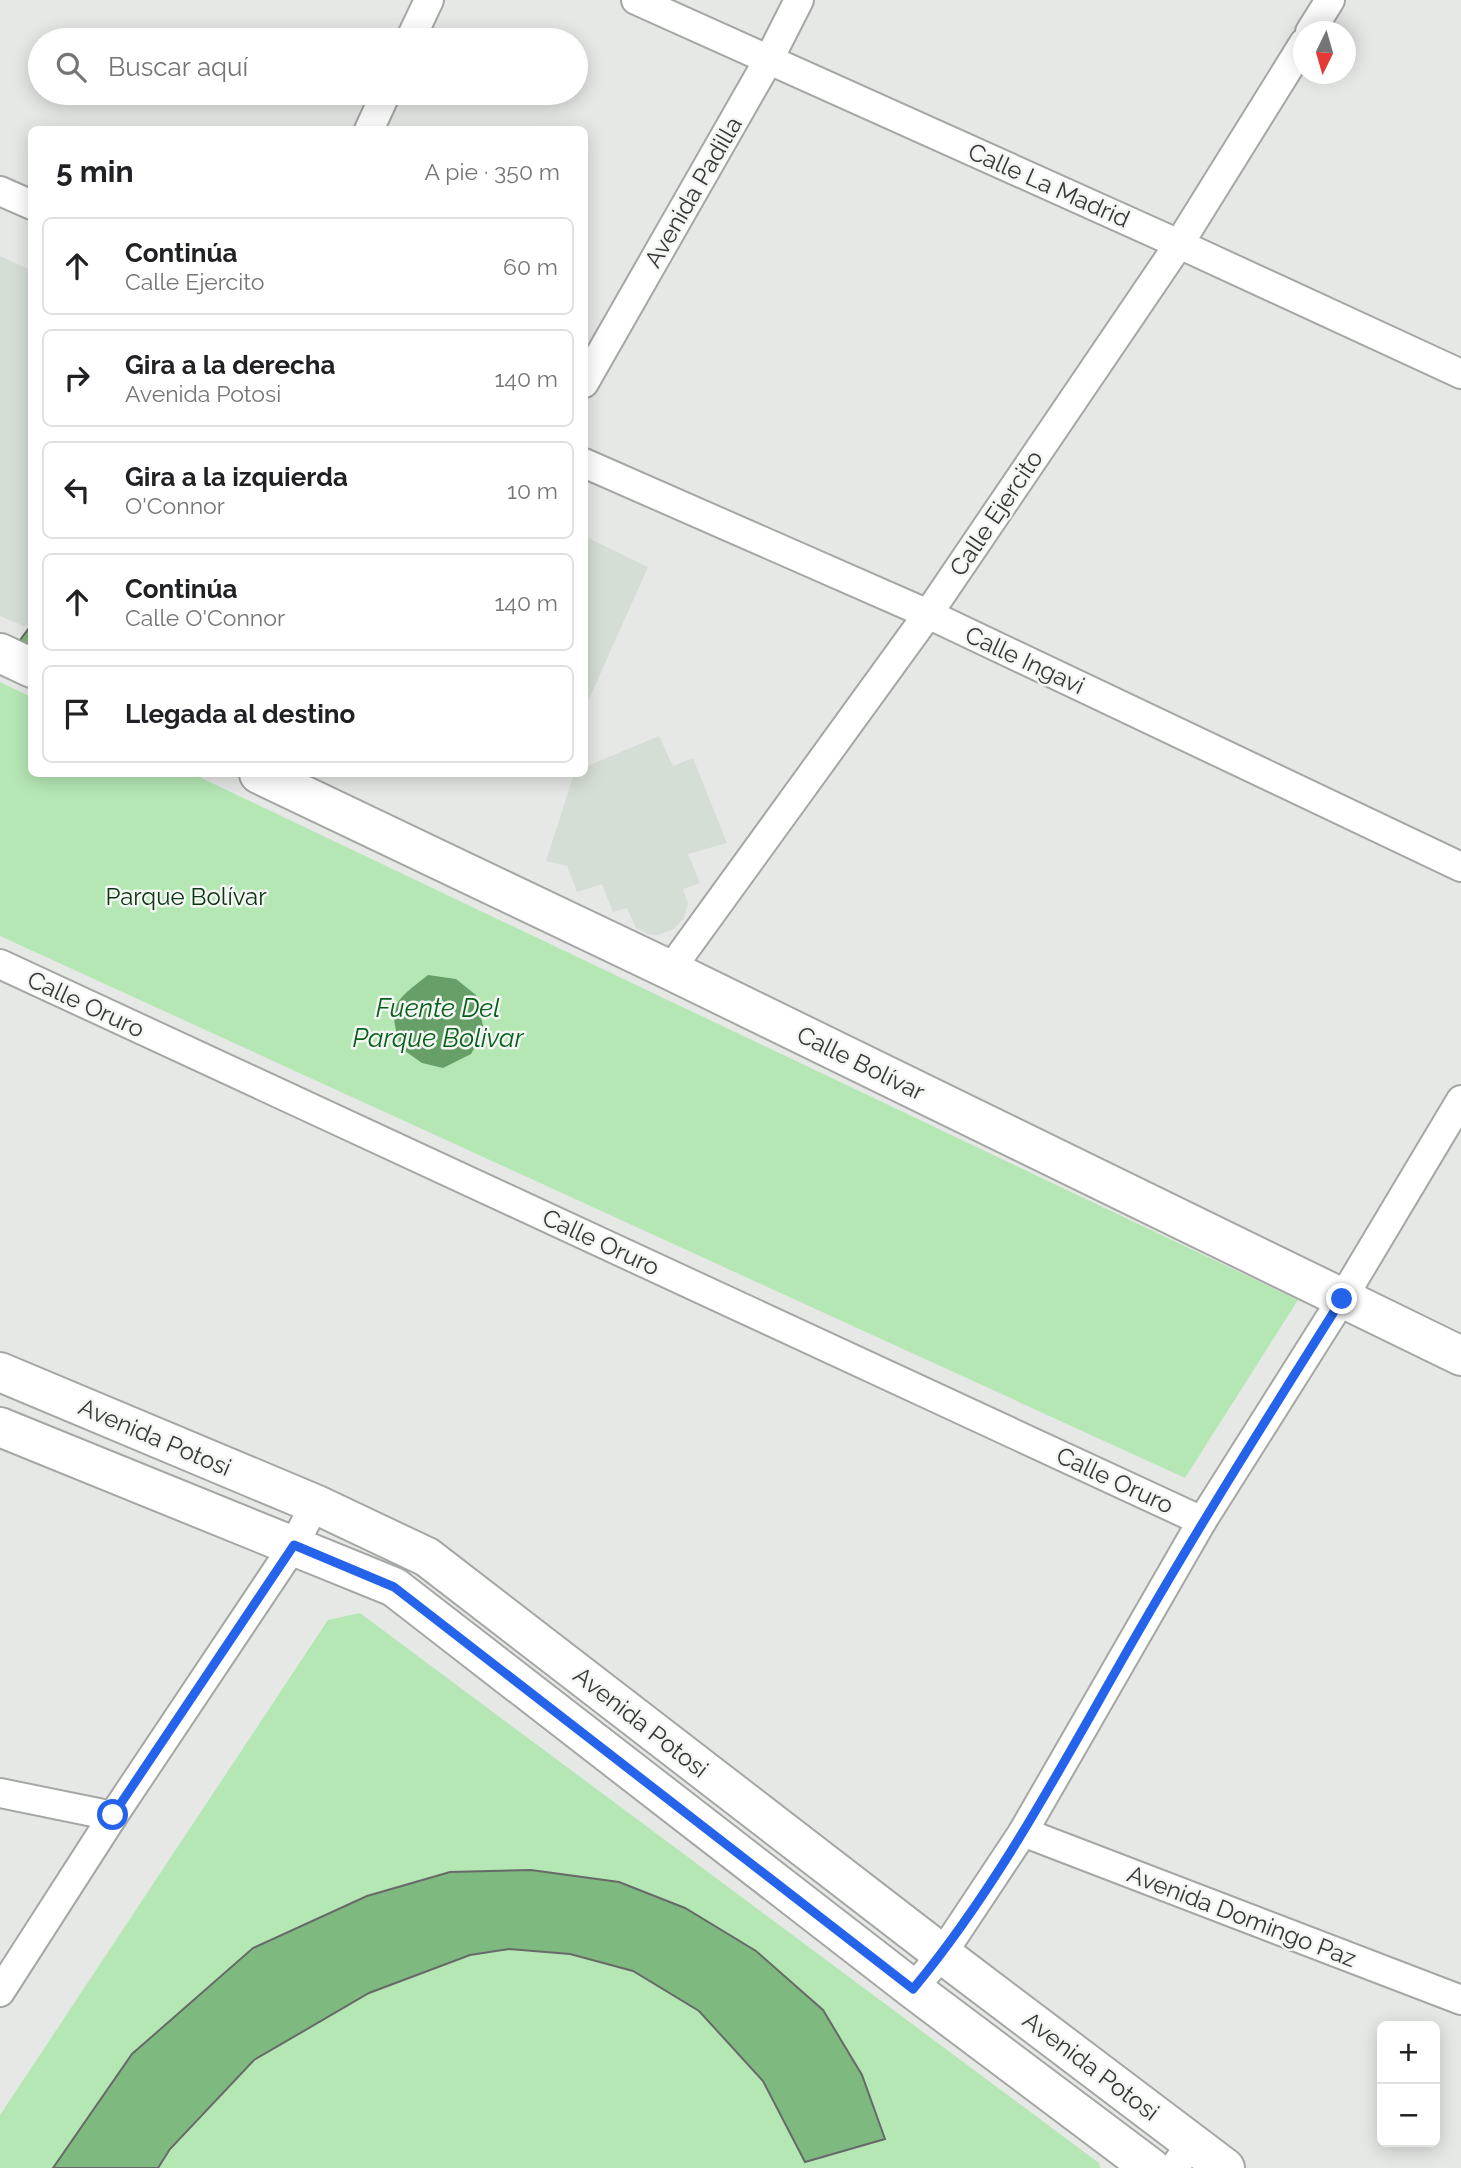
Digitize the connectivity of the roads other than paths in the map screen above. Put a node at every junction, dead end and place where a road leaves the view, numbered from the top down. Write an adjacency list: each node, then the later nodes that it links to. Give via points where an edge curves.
1 (429, 0): 6 (street)
2 (636, 0): 7 (street, Calle La Madrid)
3 (799, 0): 7 (street, Avenida Padilla)
4 (1330, 0): 5 (street)
5 (1317, 21)
6 (416, 28)
7 (769, 60): 13 (street, Calle La Madrid); 15 (street, Avenida Padilla)
8 (1293, 61): 13 (street, Calle Ejercito)
9 (380, 105): 10 (street)
10 (371, 126)
11 (0, 191): 12 (street)
12 (28, 203)
13 (1179, 244): 14 (street, Calle La Madrid); 17 (street, Calle Ejercito)
14 (1461, 374)
15 (588, 376)
16 (588, 465): 17 (street, Calle Ingavi)
17 (928, 614): 21 (street, Calle Ingavi); 23 (street, Calle Ejercito)
18 (0, 653): 19 (street)
19 (28, 665)
20 (265, 777): 23 (street, Calle Bolívar)
21 (1461, 867)
22 (1, 966): 30 (street, Calle Oruro)
23 (670, 970): 25 (street, Calle Bolívar)
24 (1461, 1100): 25 (street)
25 (1342, 1299): 26 (street, Calle Bolívar); 30 (street)
26 (1461, 1356)
27 (0, 1372): 29 (street, Avenida Potosi)
28 (0, 1427): 31 (street, Avenida Potosi)
29 (315, 1504): 31 (street); 35 (street, Avenida Potosi, via 427,1557)
30 (1202, 1521): 34 (street)
31 (294, 1545): 33 (street); 36 (street, Avenida Potosi, via 394,1587)
32 (0, 1793): 33 (street)
33 (113, 1815): 37 (street)
34 (1023, 1832): 35 (street); 38 (street, Avenida Domingo Paz)
35 (942, 1954): 36 (street); 39 (street, Avenida Potosi)
36 (913, 1989): 40 (street, Avenida Potosi)
37 (0, 1992)
38 (1461, 2000)
39 (1183, 2155): 41 (street, Avenida Potosi)
40 (1151, 2168)
41 (1225, 2168)

